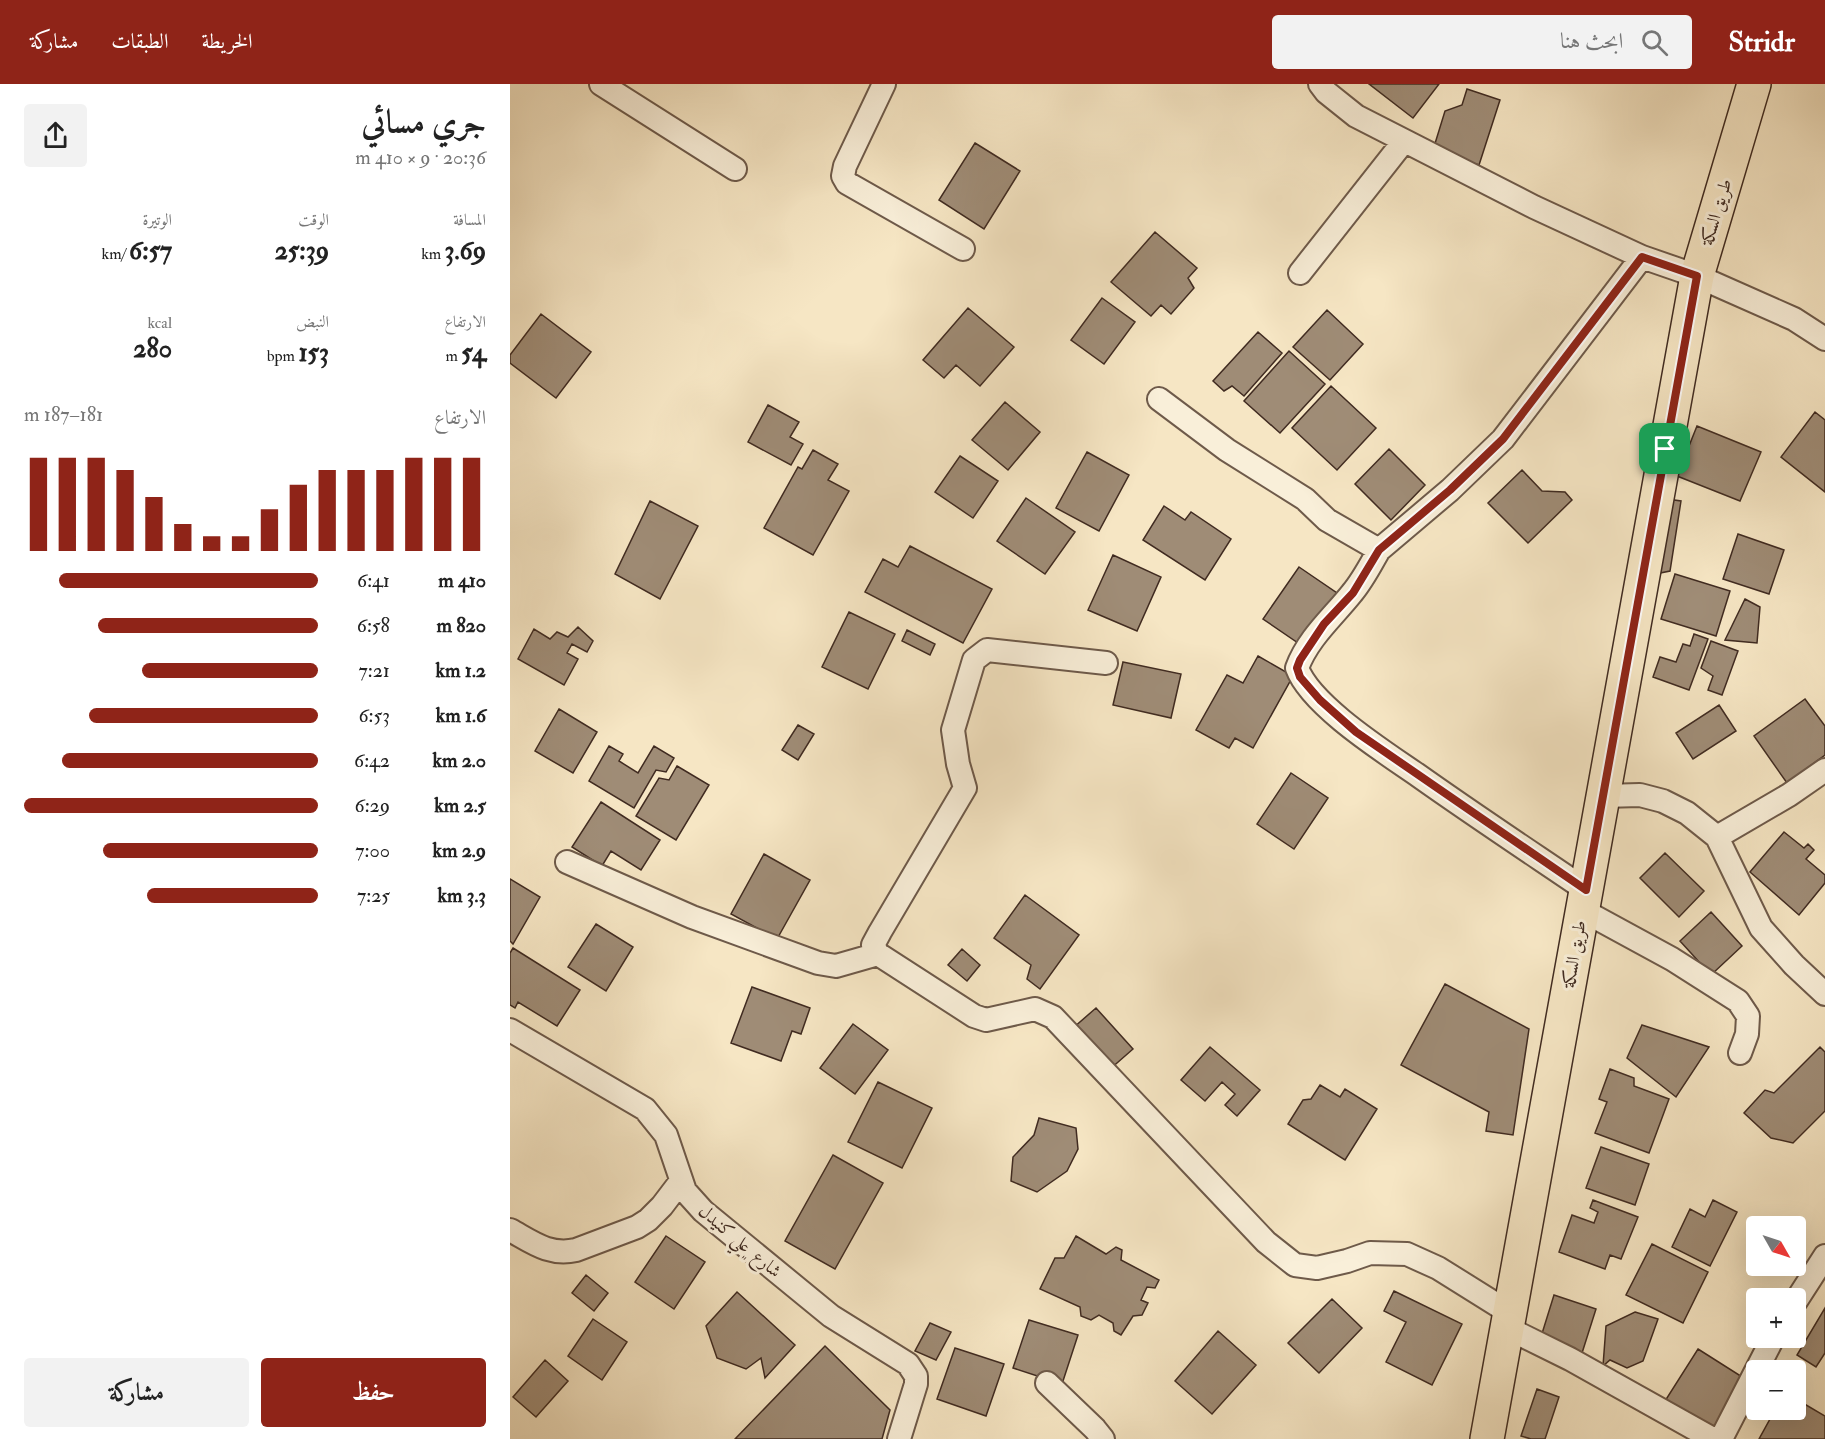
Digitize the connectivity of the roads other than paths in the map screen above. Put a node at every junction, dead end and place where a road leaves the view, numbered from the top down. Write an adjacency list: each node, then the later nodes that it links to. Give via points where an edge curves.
1 (601, 84): 6 (street)
2 (884, 84): 7 (street, via 843,176 847,183)
3 (1320, 84): 5 (street, via 1356,116)
4 (1754, 84): 10 (main road, طريق السكة)
5 (1404, 141): 8 (street); 9 (street)
6 (735, 169)
7 (963, 249)
8 (1642, 257): 10 (street); 13 (street, via 1503,439)
9 (1300, 273)
10 (1697, 276): 11 (street, via 1794,319); 16 (main road, طريق السكة)
11 (1825, 339)
12 (1159, 399): 13 (street, via 1227,450 1305,500 1327,520)
13 (1379, 550): 19 (street, via 1353,593 1324,624 1306,651 1297,668 1300,677 1356,732)
14 (1106, 663): 20 (street, via 987,650 974,660 953,730 965,788 873,945)
15 (1825, 770): 17 (street)
16 (1603, 796): 17 (street, via 1640,795 1663,801 1687,813); 19 (main road, طريق السكة)
17 (1717, 837): 21 (street, via 1761,928)
18 (567, 862): 20 (street, via 692,916 818,963 836,966)
19 (1584, 900): 23 (street, via 1738,1001 1748,1016); 28 (main road, طريق السكة)
20 (878, 954): 28 (street, via 974,1016 986,1020 1035,1009 1053,1017 1266,1242 1295,1265 1317,1268 1370,1253 1407,1254 1438,1268)
21 (1825, 994)
22 (510, 1030): 24 (street, شارع ﮼علي كنيدل, via 645,1109 666,1135)
23 (1740, 1053)
24 (681, 1181): 25 (street, via 648,1220 576,1250 546,1250); 31 (street, شارع ﮼علي كنيدل, via 703,1212 803,1294 908,1364 916,1384)
25 (510, 1230)
26 (1825, 1256): 27 (street)
27 (1804, 1288)
28 (1508, 1321): 33 (main road, طريق السكة); 34 (street)
29 (1768, 1348): 35 (street)
30 (1047, 1383): 32 (street)
31 (899, 1439)
32 (1103, 1439)
33 (1487, 1439)
34 (1713, 1439)
35 (1721, 1439)

